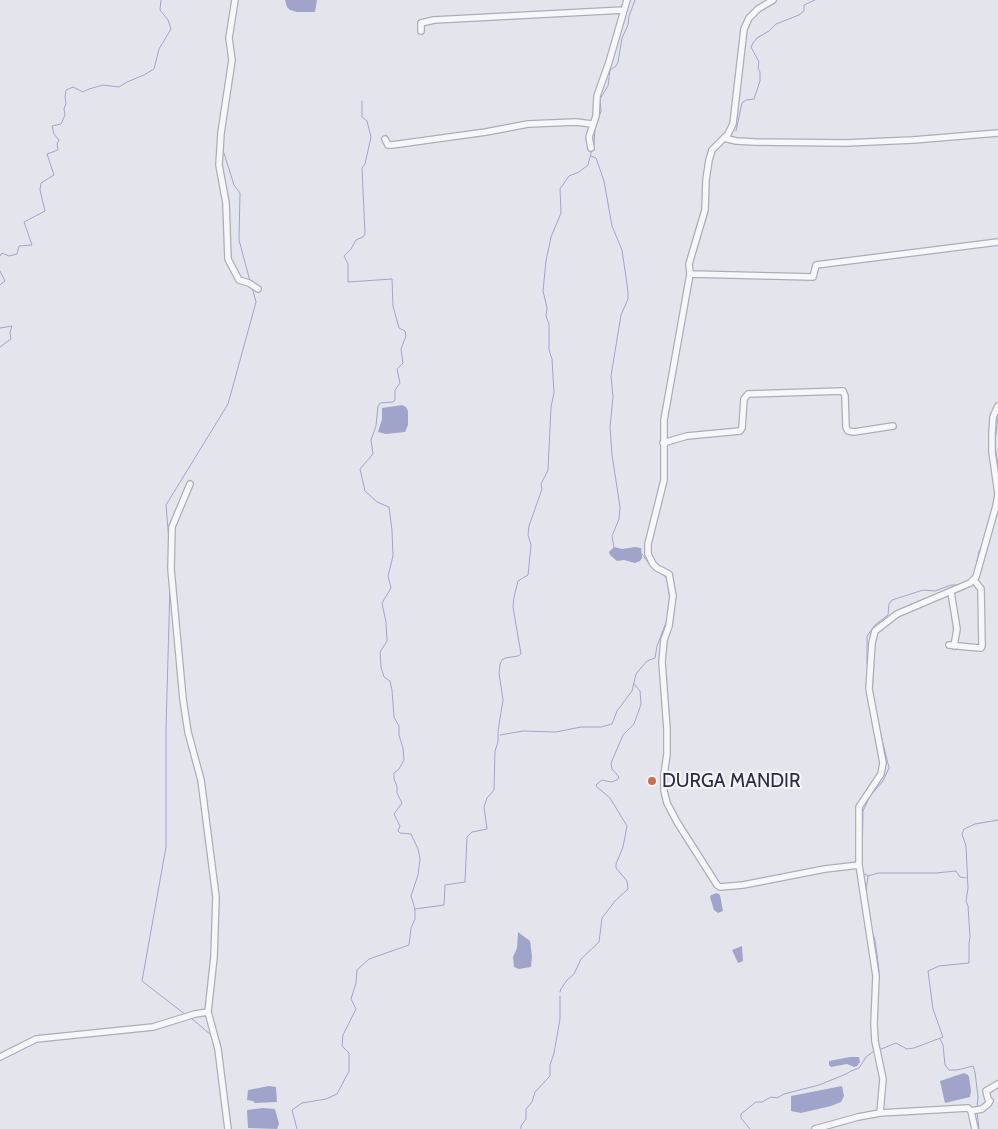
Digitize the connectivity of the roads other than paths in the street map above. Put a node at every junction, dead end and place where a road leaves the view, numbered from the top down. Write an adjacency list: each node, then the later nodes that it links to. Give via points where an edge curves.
1 (235, 0): 13 (street, via 229,38 232,60 219,165 226,203 228,259 239,280)
2 (627, 0): 4 (street)
3 (773, 0): 8 (street, via 748,18 744,29 733,124)
4 (624, 10): 5 (street, via 434,20 421,23); 6 (street, via 597,96 596,116)
5 (421, 31)
6 (592, 124): 9 (street, via 528,124 392,145 388,145); 10 (street)
7 (998, 133): 8 (street, via 845,143 755,142)
8 (724, 138): 12 (street, via 712,150 709,160 705,210 689,264)
9 (385, 139)
10 (591, 148)
11 (998, 242): 12 (street, via 816,266 813,277)
12 (690, 274): 16 (street, via 664,420)
13 (258, 289)
14 (998, 406): 18 (street, via 992,435 998,494)
15 (893, 426): 16 (street, via 848,431 843,391 748,394 744,397 740,431 687,436)
16 (663, 443): 21 (street, via 664,480 648,554 657,568 669,574 673,596 662,662 667,729 664,791 671,813 717,886 728,887)
17 (190, 484): 22 (street, via 172,527 171,569 183,700 201,780 216,897)
18 (995, 520): 19 (street)
19 (974, 580): 20 (street); 20 (street, via 981,589 981,648 952,646 957,629)
20 (951, 592): 21 (street, via 897,614 881,626 873,638 869,690 883,763 881,774 859,807)
21 (858, 865): 26 (street, via 876,976 874,1042 882,1070)
22 (208, 1012): 23 (street, via 153,1027 36,1039); 27 (street, via 218,1049)
23 (0, 1057)
24 (998, 1084): 25 (street, via 986,1090 990,1101 987,1106)
25 (975, 1110): 26 (street); 29 (street)
26 (880, 1114): 28 (street)
27 (228, 1129)
28 (815, 1129)
29 (975, 1129)

